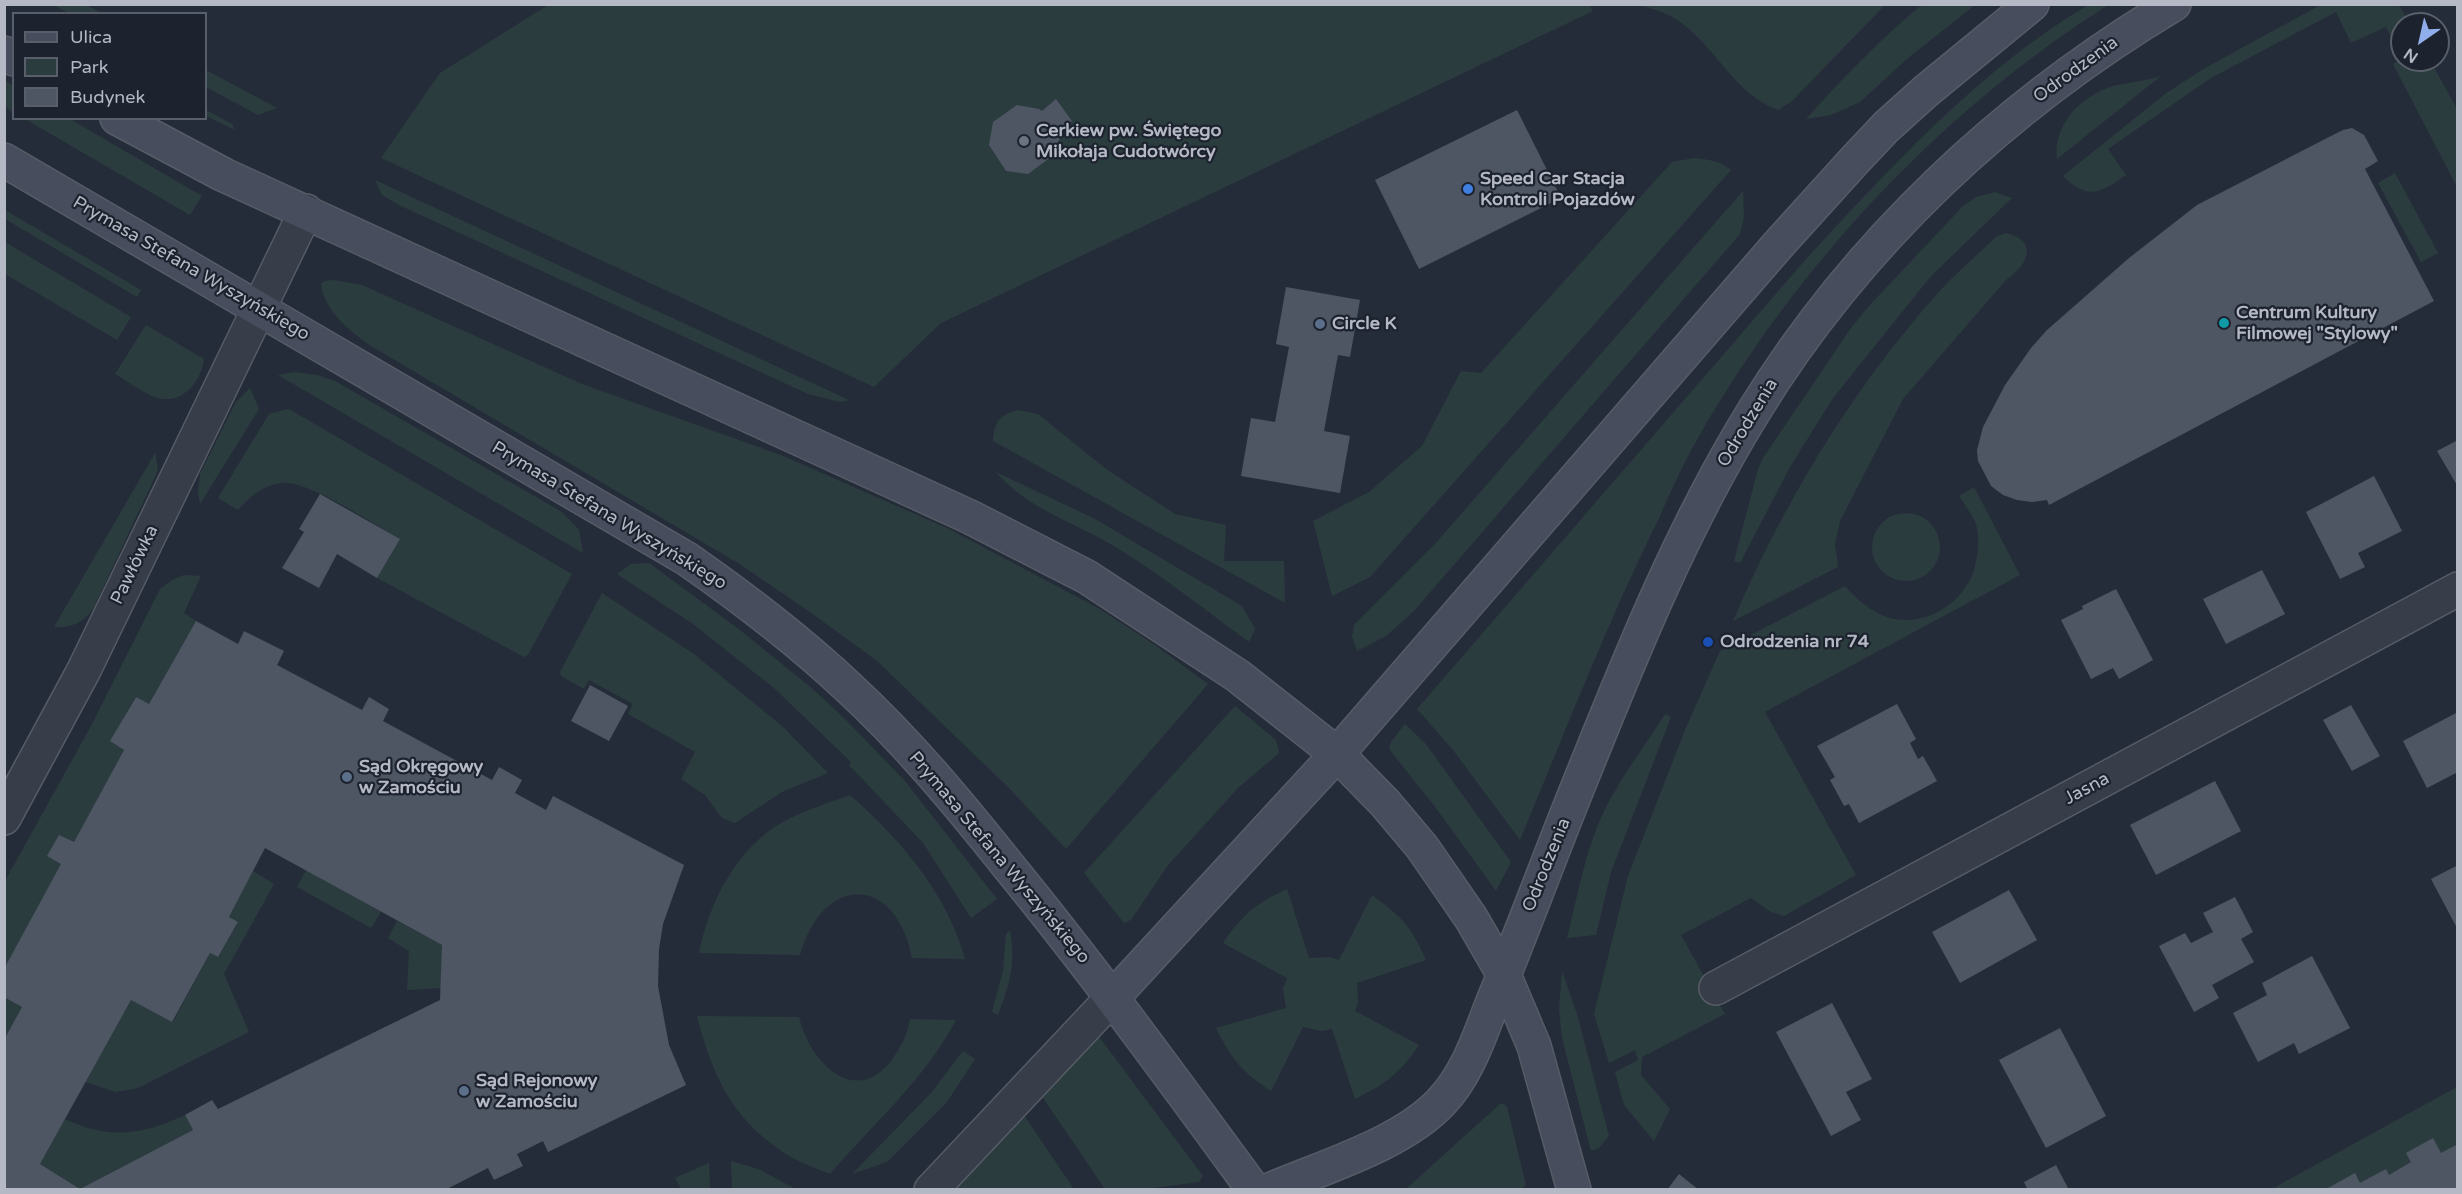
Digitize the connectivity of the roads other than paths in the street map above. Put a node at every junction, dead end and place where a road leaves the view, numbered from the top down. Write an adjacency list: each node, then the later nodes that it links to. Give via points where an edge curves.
1 (2032, 4): 8 (main road, via 1926,91 1854,161)
2 (2174, 4): 10 (main road, Odrodzenia, via 2094,56 1975,148 1897,225 1804,336 1730,451 1670,569)
3 (121, 120): 5 (main road, via 224,175)
4 (4, 160): 6 (main road, Prymasa Stefana Wyszyńskiego)
5 (306, 211): 6 (street, Pawłówka); 8 (main road, via 960,513 1087,577 1238,676)
6 (259, 308): 9 (street, Pawłówka, via 84,670); 12 (main road, Prymasa Stefana Wyszyńskiego, via 687,559 806,649 948,791)
7 (2457, 589): 11 (street, Jasna)
8 (1337, 754): 10 (main road, via 1422,847); 12 (main road)
9 (4, 818)
10 (1504, 975): 15 (main road, Odrodzenia, via 1463,1072 1443,1101 1394,1137); 16 (main road, via 1534,1046)
11 (1716, 988)
12 (1113, 997): 13 (street); 14 (main road, Prymasa Stefana Wyszyńskiego)
13 (931, 1190)
14 (1254, 1190)
15 (1270, 1190)
16 (1574, 1190)

